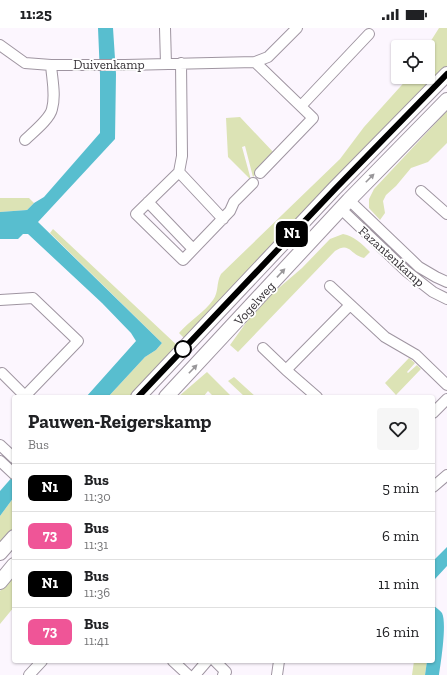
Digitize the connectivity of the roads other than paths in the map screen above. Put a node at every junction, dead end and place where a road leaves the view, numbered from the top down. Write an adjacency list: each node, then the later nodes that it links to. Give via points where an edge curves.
1 (165, 28): 7 (street)
2 (297, 28): 5 (street, Duivenkamp, via 268,57)
3 (370, 34): 11 (street)
4 (0, 46): 8 (street, Duivenkamp, via 25,63)
5 (255, 62): 6 (street, Duivenkamp); 11 (street)
6 (181, 63): 7 (street, Duivenkamp); 13 (street, via 182,156)
7 (166, 64): 8 (street, Duivenkamp)
8 (51, 65): 12 (street, via 52,110)
9 (447, 74): 17 (street, Vogelweg)
10 (447, 100): 19 (street, Vogelweg, one-way to 10)
11 (301, 106): 14 (street, via 313,118)
12 (25, 140)
13 (179, 172): 18 (street); 21 (street)
14 (260, 174)
15 (253, 183): 21 (street, via 234,202)
16 (421, 191): 20 (street)
17 (332, 192): 19 (street); 34 (street, Vogelweg)
18 (148, 202): 22 (street); 22 (street, via 136,214 183,260)
19 (345, 204): 23 (street, Fazantenkamp, via 419,267); 25 (street, Fazantenkamp, via 406,272); 35 (street, Vogelweg, one-way to 19)
20 (447, 214)
21 (223, 218): 22 (street)
22 (193, 249)
23 (447, 282)
24 (330, 286): 27 (street)
25 (447, 299)
26 (0, 300): 33 (street, via 32,298 78,341)
27 (350, 305): 29 (street); 31 (street, via 385,337 416,356)
28 (264, 348): 29 (street)
29 (286, 370): 36 (street)
30 (2, 373): 32 (street)
31 (447, 385)
32 (24, 395)
33 (26, 395)
34 (140, 395)
35 (168, 395)
36 (315, 395)
37 (447, 399): 38 (street)
38 (435, 411)
39 (0, 445): 40 (street)
40 (12, 456)
41 (447, 475): 42 (street)
42 (435, 485)
43 (12, 539): 44 (street)
44 (0, 553)
45 (12, 567): 46 (street)
46 (0, 582)
47 (40, 663): 52 (street)
48 (175, 663): 53 (street)
49 (205, 663): 54 (street)
50 (217, 663): 55 (street, via 226,672)
51 (279, 663): 56 (street)
52 (31, 674)
53 (188, 675)
54 (195, 675)
55 (222, 675)
56 (277, 675)

